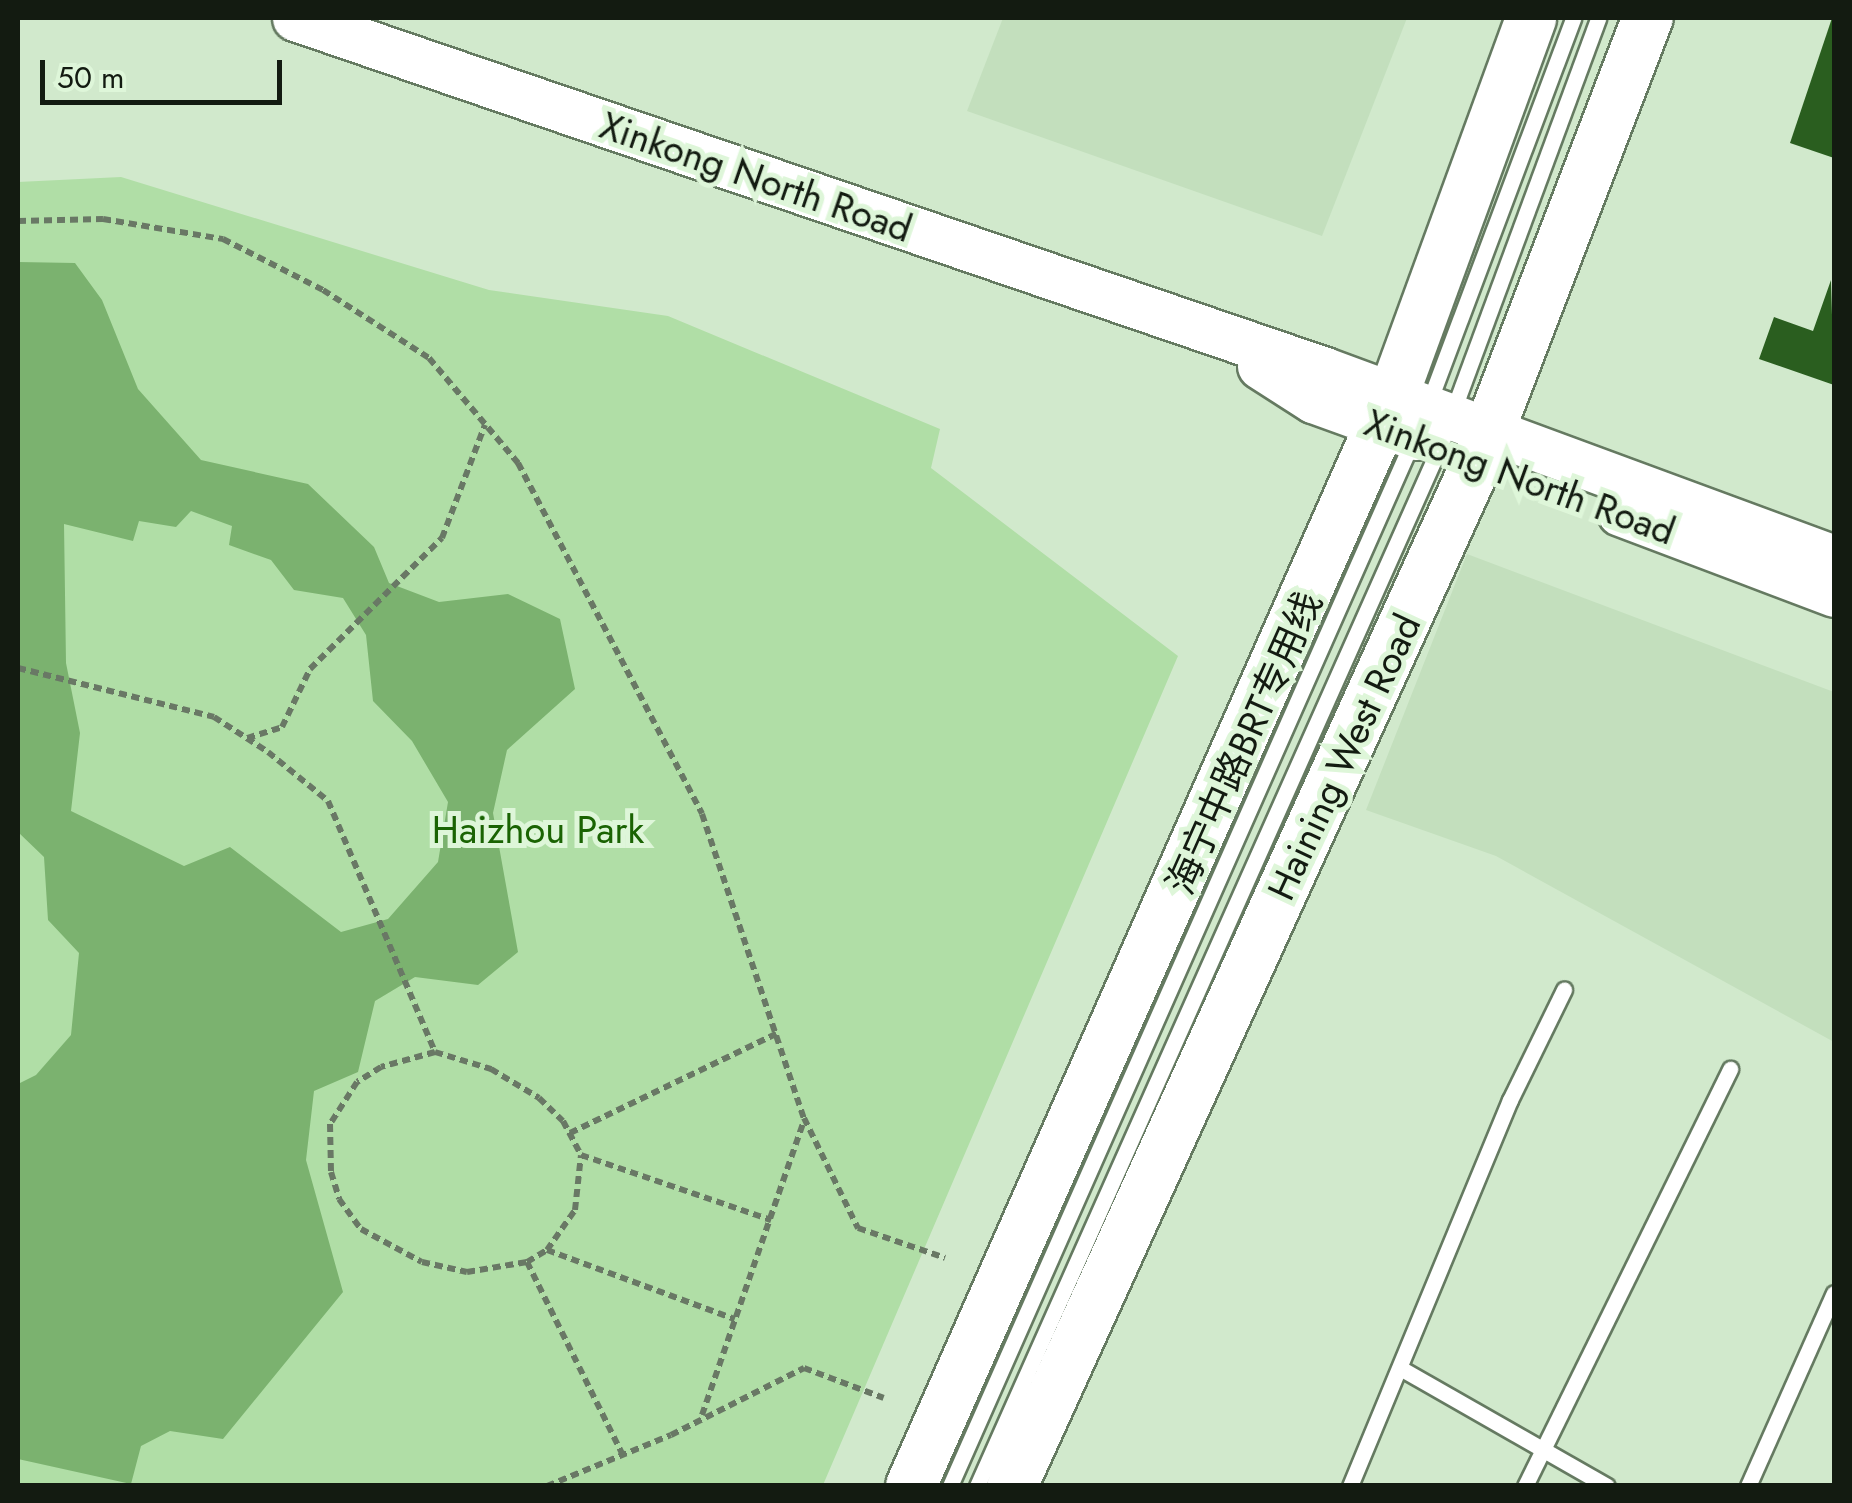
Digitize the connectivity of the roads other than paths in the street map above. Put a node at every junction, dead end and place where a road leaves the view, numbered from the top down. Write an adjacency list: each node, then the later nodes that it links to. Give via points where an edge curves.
1 (296, 18): 6 (main road, Xinkong North Road, via 1216,338)
2 (1530, 18): 6 (main road, Haining West Road)
3 (1573, 18): 6 (lane, 海宁中路BRT专用线)
4 (1598, 18): 6 (lane, 海宁中路BRT专用线)
5 (1648, 18): 6 (main road, Haining West Road)
6 (1434, 428): 7 (main road, Xinkong North Road); 8 (main road, Xinkong North Road); 14 (main road, Haining West Road); 15 (lane, 海宁中路BRT专用线); 16 (lane, 海宁中路BRT专用线); 17 (main road, Haining West Road)
7 (1834, 558)
8 (1834, 594)
9 (1564, 990): 12 (lane, via 1510,1100)
10 (1730, 1069): 13 (lane)
11 (1834, 1294): 21 (lane)
12 (1400, 1368): 13 (lane); 18 (lane)
13 (1542, 1449): 19 (lane); 20 (lane)
14 (911, 1486)
15 (950, 1486)
16 (978, 1486)
17 (1012, 1486)
18 (1350, 1486)
19 (1525, 1486)
20 (1607, 1486)
21 (1748, 1486)

